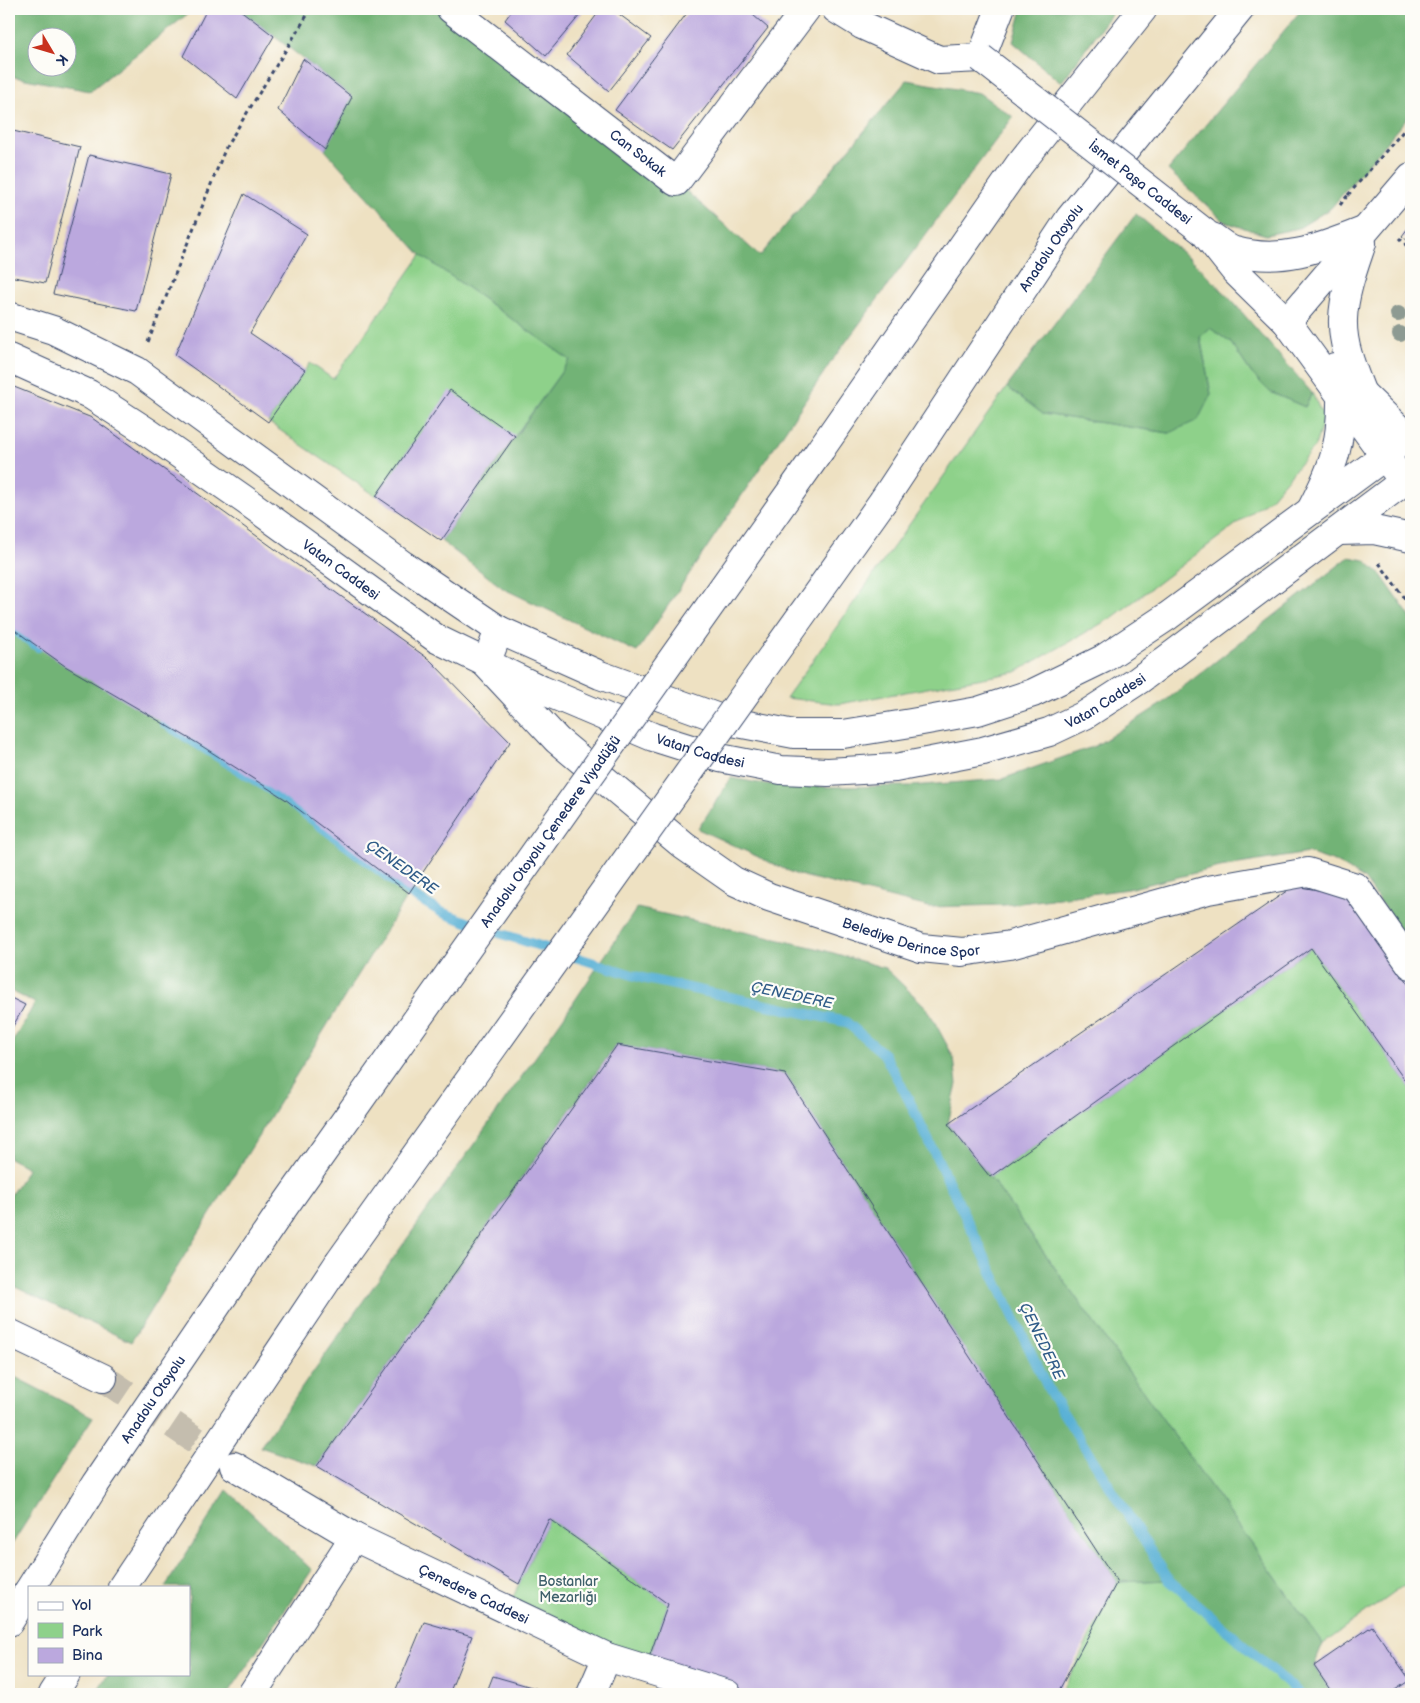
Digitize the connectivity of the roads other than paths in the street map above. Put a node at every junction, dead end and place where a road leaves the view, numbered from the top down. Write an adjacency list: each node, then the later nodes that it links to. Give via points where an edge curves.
1 (451, 9): 2 (main road, Can Sokak, via 676,182)
2 (806, 9)
3 (836, 9): 7 (main road, via 862,25 939,60)
4 (1000, 9): 7 (main road)
5 (1143, 9): 24 (main road, Anadolu Otoyolu Çenedere Viyadüğü, bridge, via 1019,165)
6 (1240, 9): 30 (main road, Anadolu Otoyolu, bridge, via 1070,218 883,501 338,1264)
7 (981, 58): 10 (main road, İsmet Paşa Caddesi, bridge)
8 (1411, 177): 9 (main road)
9 (1366, 230): 10 (main road, via 1315,250 1258,255 1233,250); 12 (main road); 14 (main road, via 1349,282 1343,319)
10 (1204, 232): 12 (main road, İsmet Paşa Caddesi, via 1236,271)
11 (9, 316): 21 (main road, via 53,330 136,371 403,565)
12 (1287, 322): 14 (main road, İsmet Paşa Caddesi)
13 (9, 358): 22 (main road, Vatan Caddesi, via 89,394 245,500 438,639)
14 (1351, 393): 15 (main road, İsmet Paşa Caddesi); 16 (main road, İsmet Paşa Caddesi); 18 (main road, via 1336,454)
15 (1409, 438): 16 (main road)
16 (1385, 456): 17 (main road, İsmet Paşa Caddesi); 18 (main road)
17 (1409, 483): 19 (main road, Vatan Caddesi)
18 (1310, 512): 21 (main road, via 1160,622 1103,659 1033,693 978,711 843,734 794,734 727,721 600,675)
19 (1340, 531): 20 (main road, via 1374,530); 22 (main road, Vatan Caddesi, via 1140,680 1085,716 1049,732 983,752 895,768 828,772 781,770 720,758 653,737)
20 (1411, 538)
21 (499, 630): 22 (main road)
22 (486, 664): 23 (main road, Belediye Derince Spor, via 557,740 684,846 734,881 769,897 921,948 962,952 1010,946 1208,890 1308,872 1356,887)
23 (1411, 965)
24 (279, 1214): 29 (main road, Anadolu Otoyolu, via 96,1483)
25 (9, 1333): 26 (main road)
26 (103, 1378)
27 (234, 1466): 28 (main road, Çenedere Caddesi)
28 (354, 1537): 33 (main road, Çenedere Caddesi); 36 (main road)
29 (32, 1586)
30 (123, 1586)
31 (28, 1592): 32 (main road)
32 (9, 1622)
33 (608, 1658): 37 (main road); 38 (main road, Çenedere Caddesi)
34 (65, 1676): 35 (main road)
35 (53, 1694)
36 (252, 1694)
37 (591, 1694)
38 (727, 1694)

